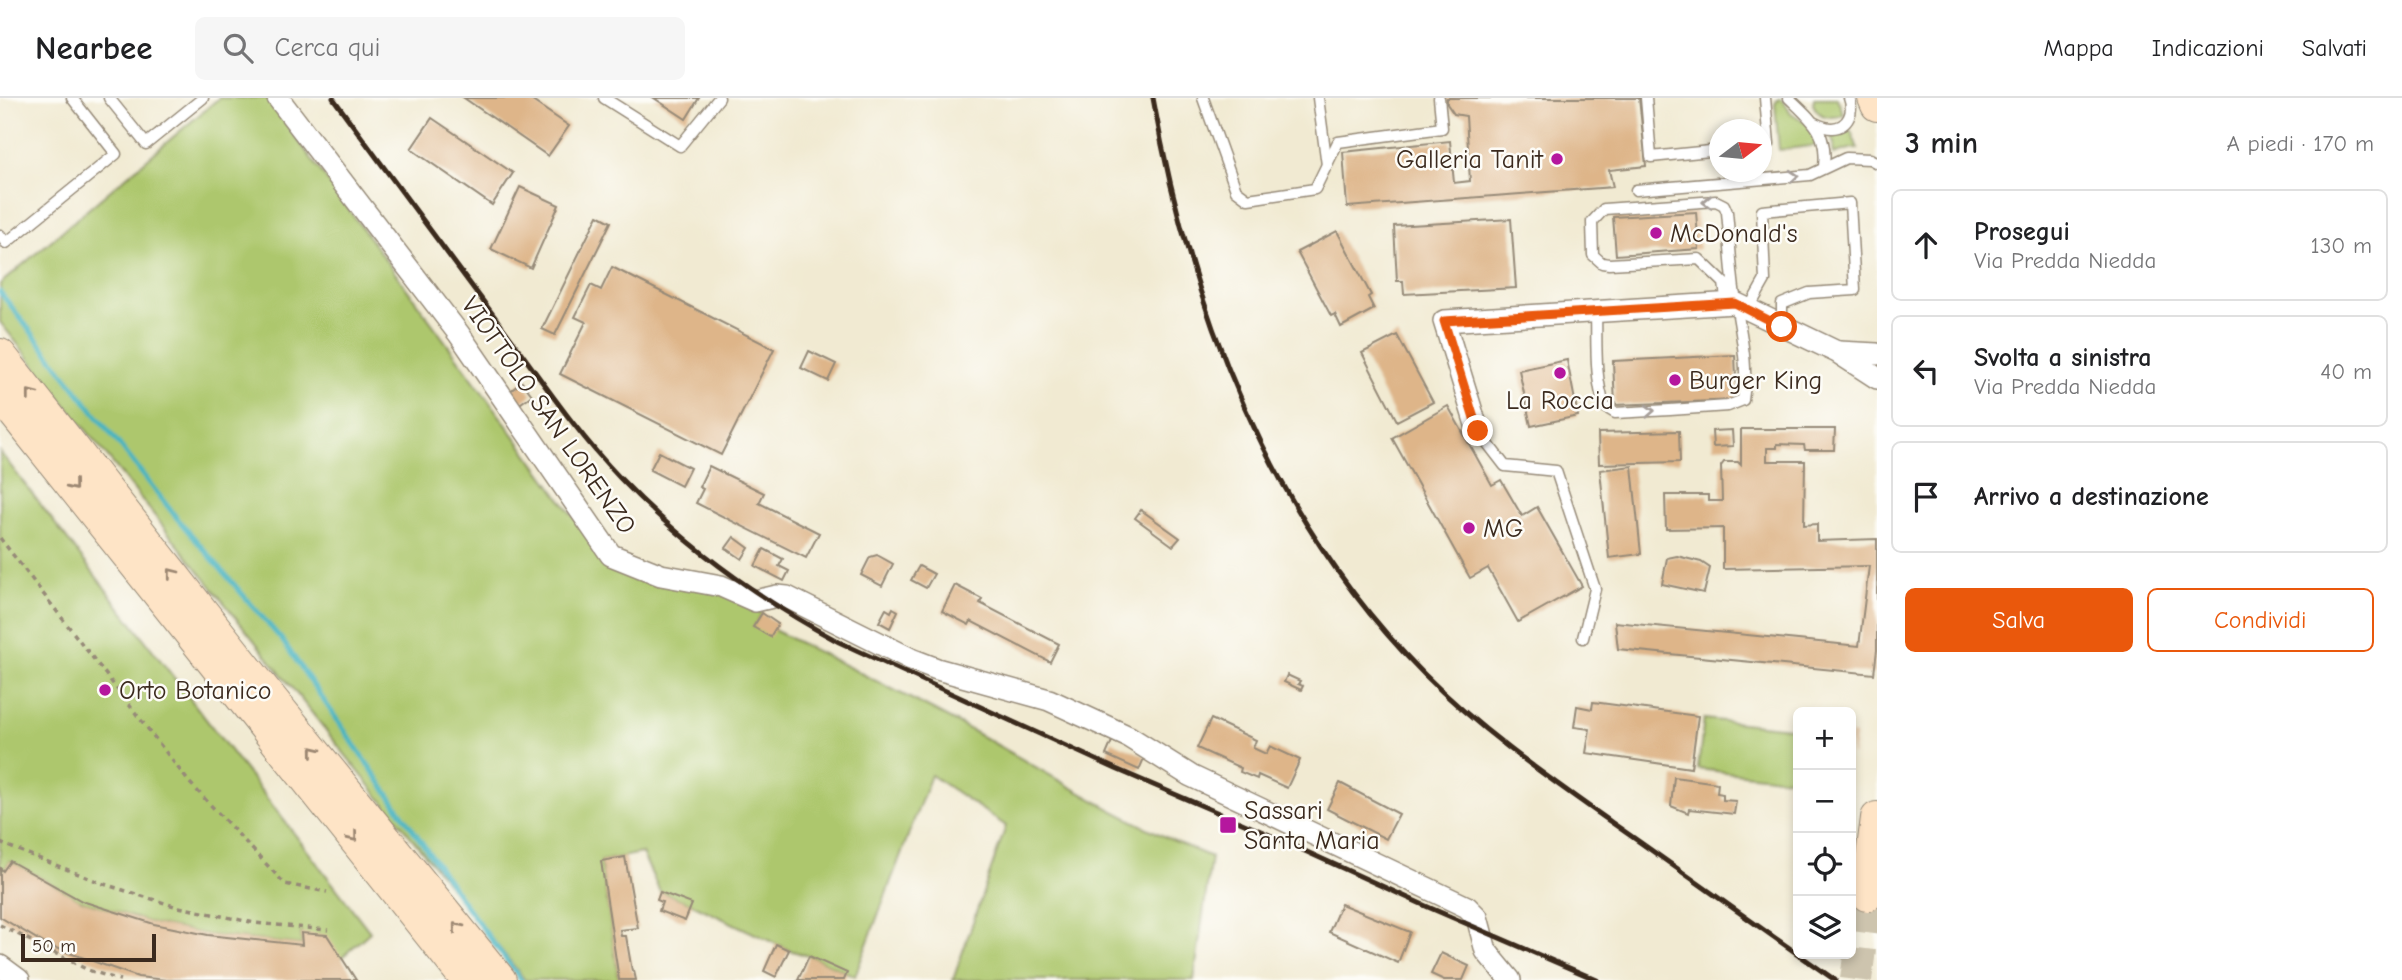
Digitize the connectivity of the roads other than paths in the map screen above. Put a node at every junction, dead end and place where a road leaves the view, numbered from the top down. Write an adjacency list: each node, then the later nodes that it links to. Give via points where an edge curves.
1 (72, 98): 25 (lane, via 116,154 6,243)
2 (109, 98): 3 (lane, via 146,144)
3 (203, 98)
4 (278, 98): 42 (street, VIOTTOLO SAN LORENZO, via 459,334 611,555 661,575 721,586 755,601 788,597 911,659 1049,700 1129,737 1191,776 1467,907 1477,917 1486,951)
5 (604, 98): 6 (lane, via 680,146)
6 (719, 98)
7 (1203, 98): 20 (lane, via 1236,190 1248,200 1315,189)
8 (1318, 98): 20 (lane)
9 (1439, 98): 20 (lane, via 1442,128 1338,142)
10 (1646, 98): 18 (lane, via 1651,158)
11 (1765, 98): 16 (lane)
12 (1849, 98): 17 (lane, via 1852,106 1845,123 1832,128)
13 (1874, 98): 15 (main road)
14 (1797, 101): 17 (lane)
15 (1877, 106)
16 (1767, 119)
17 (1815, 123): 21 (lane, via 1826,150)
18 (1709, 151)
19 (1877, 163): 21 (lane, via 1846,158)
20 (1327, 165)
21 (1824, 167): 22 (lane, one-way to 21, via 1810,174)
22 (1772, 175)
23 (1709, 181): 24 (lane)
24 (1636, 190)
25 (0, 235)
26 (1737, 306): 26 (lane, one-way to 26, via 1724,205 1716,201 1604,209 1592,222 1593,256 1602,263 1699,260 1724,283); 27 (street); 27 (lane, one-way to 26, via 1601,394 1605,407 1615,412 1728,406 1743,400 1746,382); 28 (street); 28 (lane, via 1765,280 1762,211 1850,203 1855,290 1809,293 1782,303)
27 (1596, 313): 34 (street, via 1444,321)
28 (1782, 327): 29 (street)
29 (1837, 352): 30 (street); 32 (street)
30 (1877, 354)
31 (0, 355): 41 (main road, one-way to 31)
32 (1877, 378)
33 (0, 395): 40 (main road, one-way to 40)
34 (1478, 431): 35 (lane, via 1505,466 1556,471 1595,589)
35 (1583, 638)
36 (1877, 818): 37 (main road)
37 (1867, 895)
38 (0, 967): 39 (street)
39 (19, 980)
40 (467, 980)
41 (500, 980)
42 (1510, 980)

